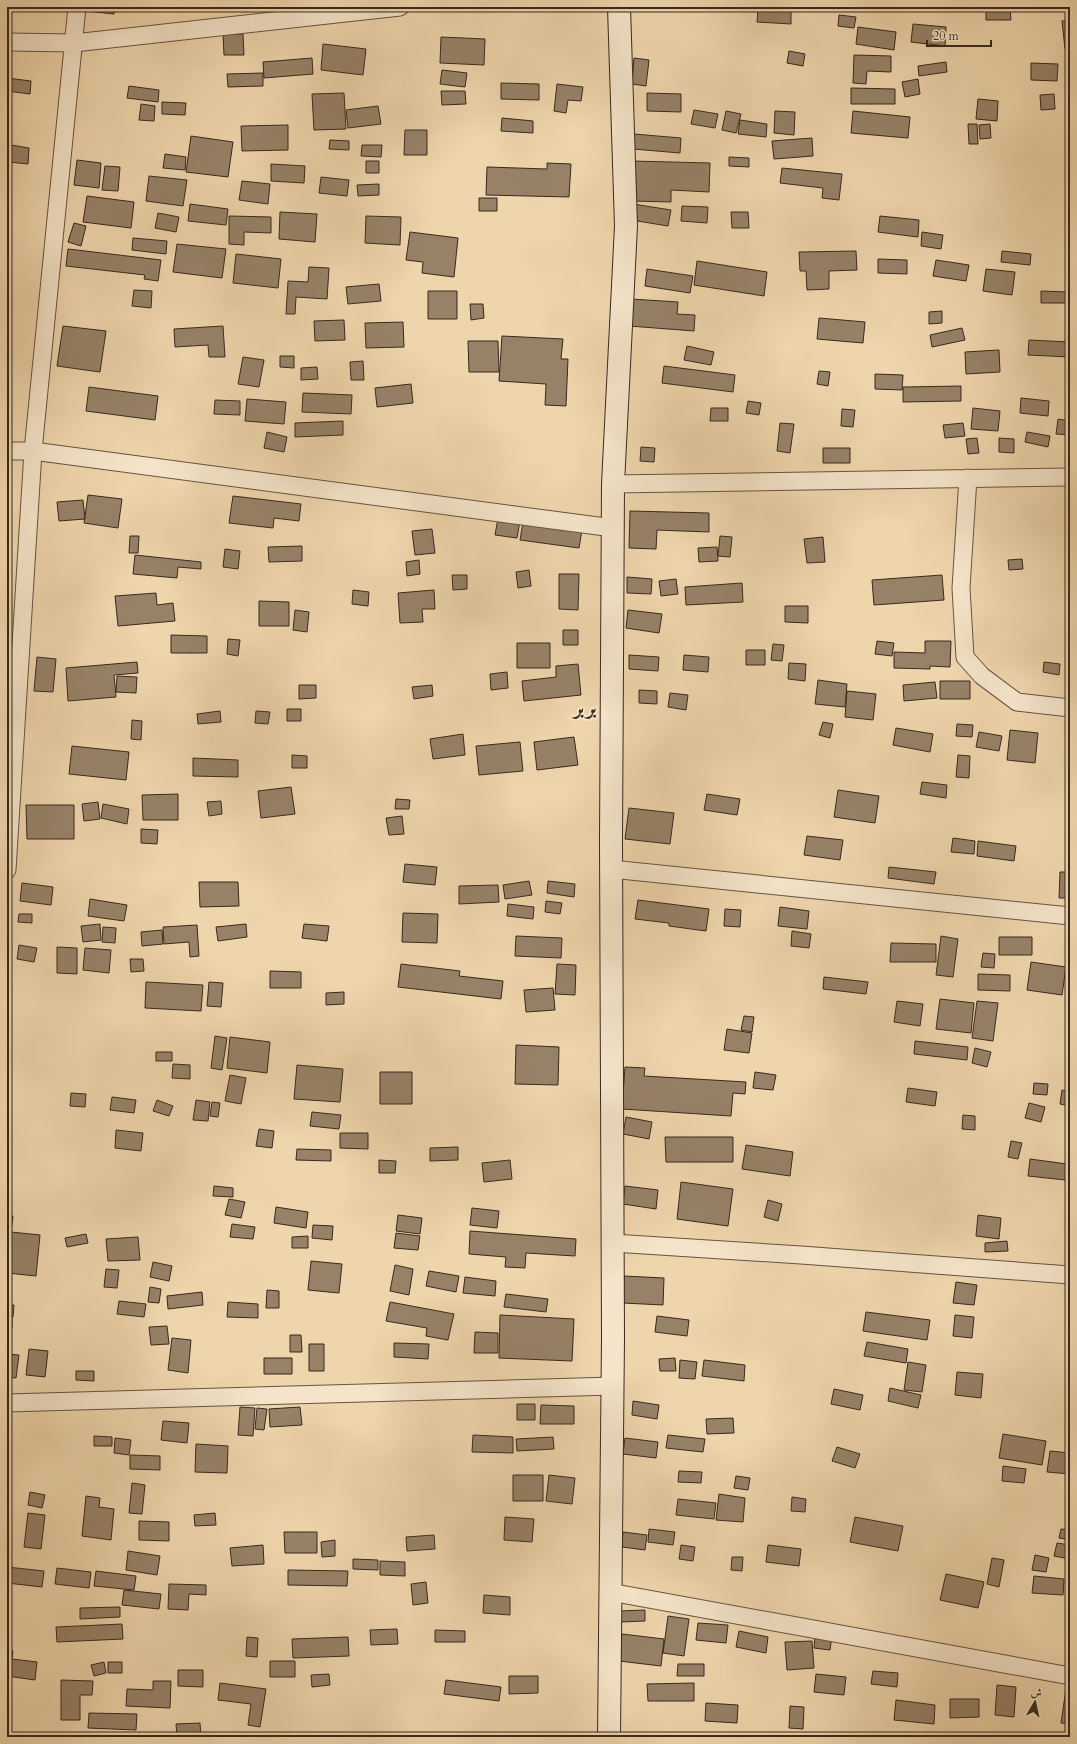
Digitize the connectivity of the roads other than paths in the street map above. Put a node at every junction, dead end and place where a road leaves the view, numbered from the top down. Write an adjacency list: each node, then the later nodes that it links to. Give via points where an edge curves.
1 (77, 7): 5 (street)
2 (400, 7): 5 (street)
3 (618, 7): 10 (street, via 626,226)
4 (7, 42): 5 (street)
5 (74, 43): 7 (street)
6 (7, 451): 7 (street)
7 (33, 451): 11 (street); 14 (street)
8 (1070, 477): 9 (street)
9 (968, 478): 10 (street); 12 (street, via 961,588 965,657 982,676 1017,702)
10 (613, 484): 11 (street)
11 (613, 528): 13 (street)
12 (1070, 708)
13 (611, 868): 15 (street); 16 (street)
14 (7, 870)
15 (1070, 916)
16 (613, 1243): 17 (street); 18 (street)
17 (1070, 1275)
18 (613, 1386): 19 (street); 20 (street)
19 (7, 1403)
20 (610, 1592): 21 (street); 22 (street)
21 (1070, 1676)
22 (609, 1737)

